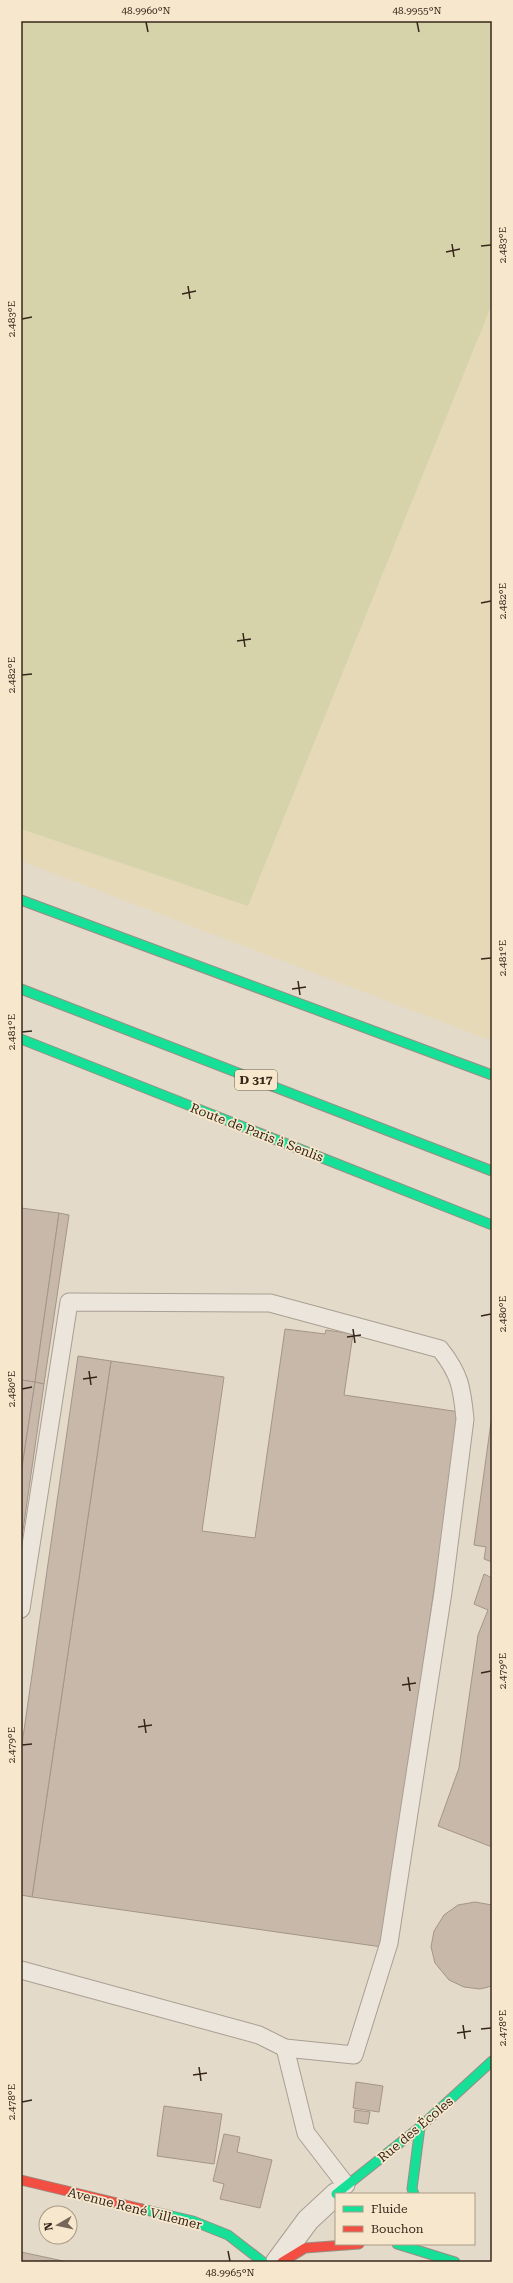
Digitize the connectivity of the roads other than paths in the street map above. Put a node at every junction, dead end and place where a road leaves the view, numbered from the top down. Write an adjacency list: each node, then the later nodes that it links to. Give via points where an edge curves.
1 (21, 900): 4 (street)
2 (21, 989): 5 (street, D 317)
3 (21, 1039): 6 (street, Route de Paris à Senlis)
4 (492, 1075)
5 (492, 1171)
6 (492, 1225)
7 (21, 1609): 9 (lane, via 69,1302 270,1303 440,1349 454,1367 463,1392 465,1419 443,1592 389,1943 354,2055)
8 (21, 1970): 9 (lane, via 259,2035)
9 (285, 2048): 13 (lane, via 306,2133)
10 (492, 2061): 11 (street, Rue des Écoles)
11 (420, 2127): 13 (street, Rue des Écoles); 14 (street)
12 (21, 2180): 20 (street, Avenue René Villemer, via 194,2221 228,2235)
13 (344, 2191)
14 (414, 2193)
15 (335, 2198): 21 (street, Rue des Écoles, via 308,2220)
16 (344, 2245): 22 (street, via 304,2248)
17 (400, 2245): 19 (street)
18 (441, 2249): 19 (street)
19 (452, 2260)
20 (263, 2262)
21 (277, 2262)
22 (282, 2262)

